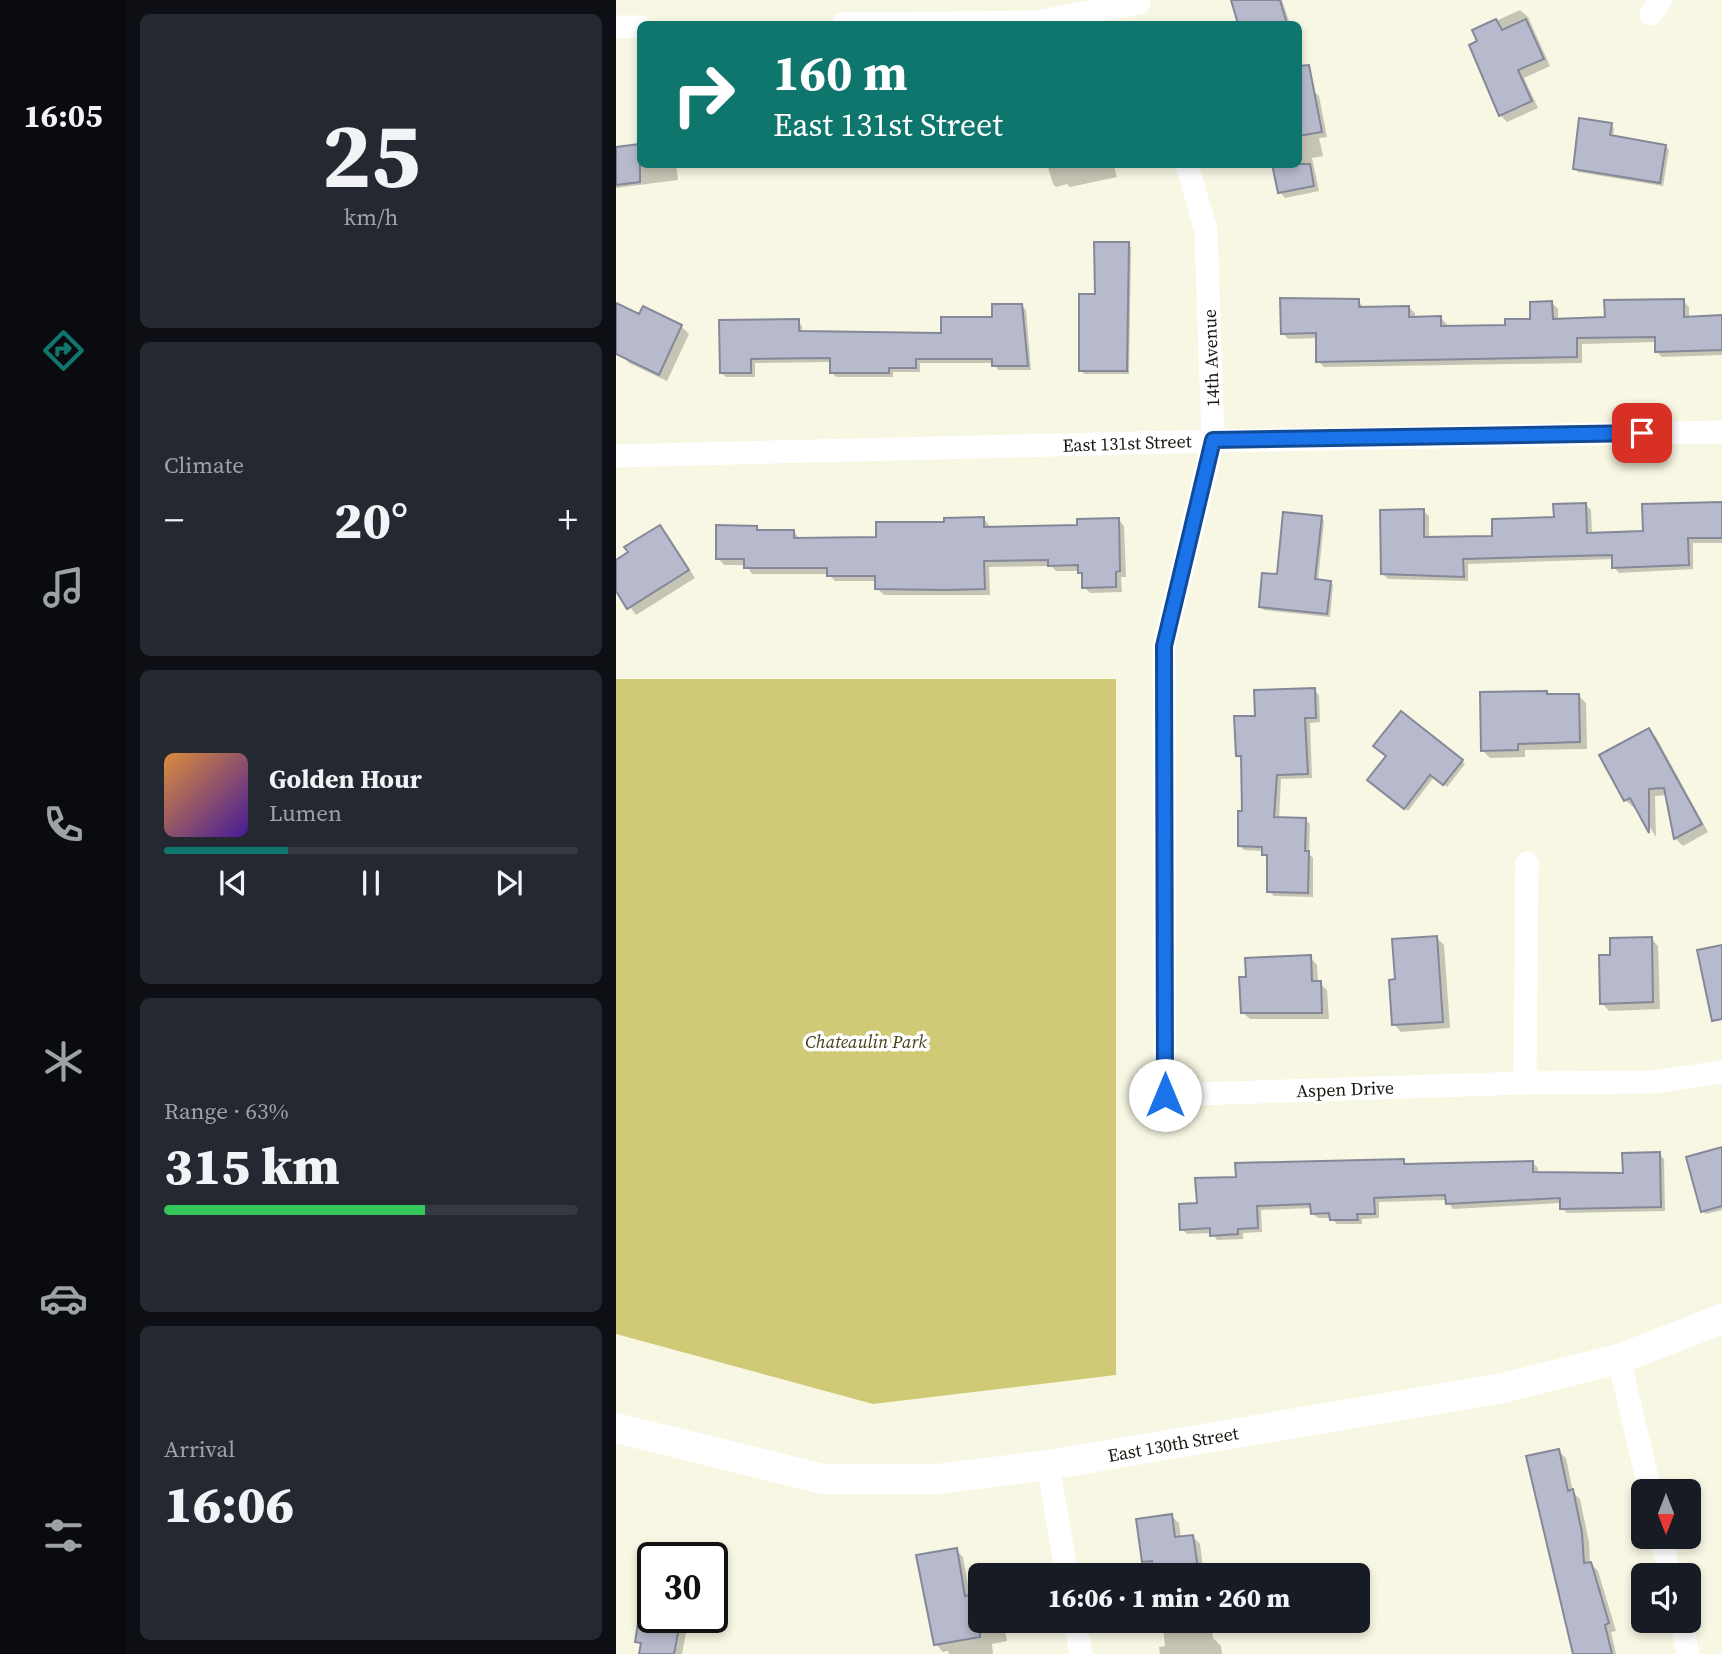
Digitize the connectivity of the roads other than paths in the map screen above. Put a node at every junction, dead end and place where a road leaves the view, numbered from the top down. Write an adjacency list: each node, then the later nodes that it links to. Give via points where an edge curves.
1 (1141, 9): 2 (street)
2 (1044, 21)
3 (616, 27): 4 (street)
4 (637, 27)
5 (1187, 168): 7 (street, 14th Avenue, via 1206,232)
6 (1722, 432): 7 (street, East 131st Street)
7 (1213, 440): 8 (street, East 131st Street); 12 (street, 14th Avenue, via 1164,646)
8 (616, 456)
9 (1527, 863): 11 (street)
10 (1722, 1072): 11 (street, Aspen Drive, via 1653,1082)
11 (1525, 1083): 12 (street, Aspen Drive)
12 (1165, 1095)
13 (1722, 1319): 14 (street, East 130th Street)
14 (1619, 1359): 16 (street, East 130th Street, via 1503,1388); 17 (street)
15 (617, 1431): 16 (street, East 130th Street, via 823,1479 938,1479)
16 (1048, 1465): 18 (street)
17 (1647, 1479)
18 (1065, 1563)
19 (1077, 1633): 21 (street)
20 (1684, 1633): 22 (street)
21 (1081, 1654)
22 (1688, 1654)

